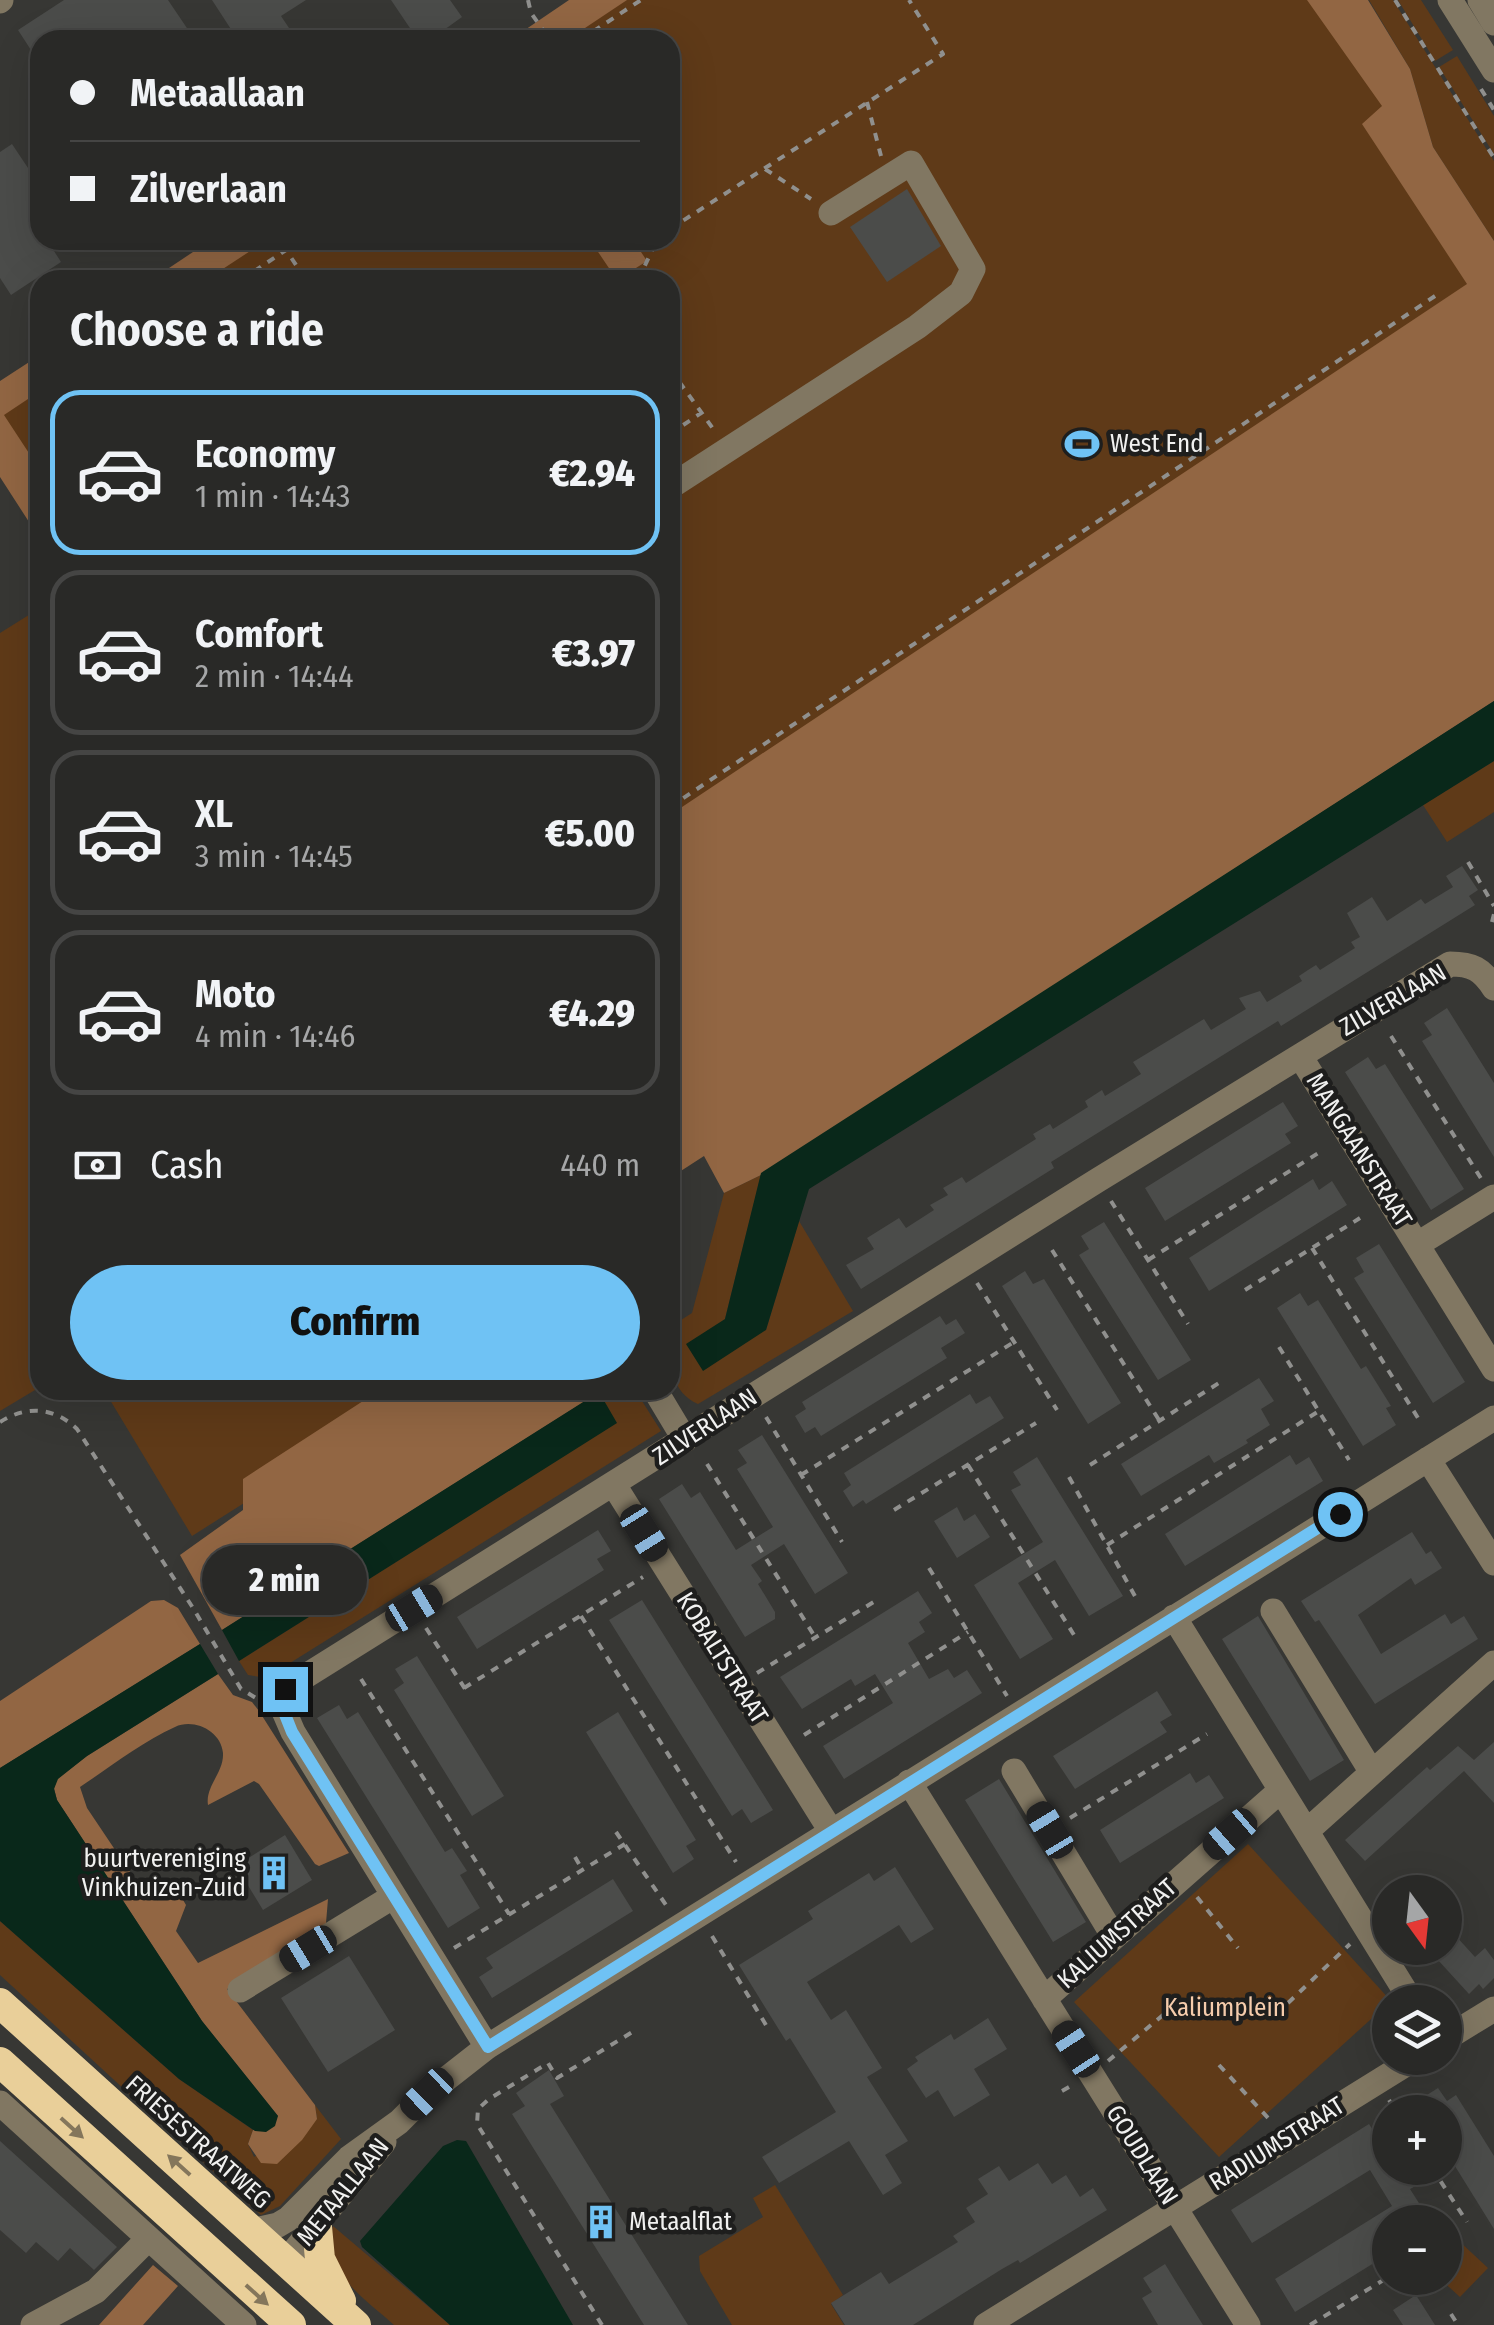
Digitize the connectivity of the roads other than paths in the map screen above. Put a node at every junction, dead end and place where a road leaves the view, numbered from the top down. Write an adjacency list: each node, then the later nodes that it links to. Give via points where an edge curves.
1 (1450, 0): 4 (street)
2 (1480, 0): 3 (street)
3 (1494, 22)
4 (1492, 64)
5 (831, 214): 6 (street, via 911,163 974,268 961,293 917,327)
6 (680, 481)
7 (1489, 979): 8 (street, ZILVERLAAN, via 1466,964 1450,964)
8 (1300, 1056): 10 (street, MANGAANSTRAAT); 14 (street, ZILVERLAAN)
9 (1490, 1192): 10 (street, MANGAANSTRAAT)
10 (1418, 1244): 11 (street, MANGAANSTRAAT)
11 (1494, 1369)
12 (661, 1400): 14 (street)
13 (1494, 1418): 15 (street, METAALLAAN)
14 (685, 1440): 16 (street, ZILVERLAAN)
15 (1428, 1459): 17 (street); 19 (street, METAALLAAN)
16 (614, 1485): 25 (street, KOBALTSTRAAT); 27 (street, ZILVERLAAN, via 285,1689 280,1702 292,1732)
17 (1494, 1563)
18 (1274, 1612): 22 (street)
19 (1174, 1617): 23 (street, METAALLAAN); 24 (street)
20 (1494, 1664): 22 (street)
21 (1014, 1771): 28 (street)
22 (1371, 1771): 26 (street)
23 (910, 1782): 25 (street, METAALLAAN); 31 (street, GOUDLAAN)
24 (1280, 1790): 26 (street); 28 (street, KALIUMSTRAAT)
25 (831, 1831): 35 (street, METAALLAAN)
26 (1307, 1831): 29 (street)
27 (394, 1896): 30 (street); 35 (street)
28 (1114, 1937): 31 (street, KALIUMSTRAAT)
29 (1402, 1985)
30 (240, 1990)
31 (1044, 1998): 40 (street, GOUDLAAN)
32 (0, 2003): 43 (highway, FRIESESTRAATWEG, one-way to 32)
33 (1494, 2009): 34 (street)
34 (1462, 2029)
35 (488, 2047): 39 (street, METAALLAAN)
36 (0, 2062): 41 (highway, one-way to 41)
37 (1388, 2075): 40 (street, RADIUMSTRAAT)
38 (0, 2103): 44 (street)
39 (399, 2122): 42 (street, METAALLAAN); 43 (street, METAALLAAN, via 349,2158 288,2219)
40 (1174, 2208): 50 (street, RADIUMSTRAAT); 51 (street, GOUDLAAN)
41 (172, 2218): 45 (highway, via 250,2260); 49 (highway, one-way to 49)
42 (317, 2227): 45 (street, METAALLAAN); 46 (highway, via 320,2258)
43 (251, 2230): 45 (highway, FRIESESTRAATWEG)
44 (148, 2239): 47 (street, via 96,2290); 48 (street)
45 (286, 2260): 46 (highway, FRIESESTRAATWEG)
46 (354, 2323)
47 (33, 2325)
48 (244, 2325)
49 (291, 2325)
50 (986, 2325)
51 (1248, 2325)

